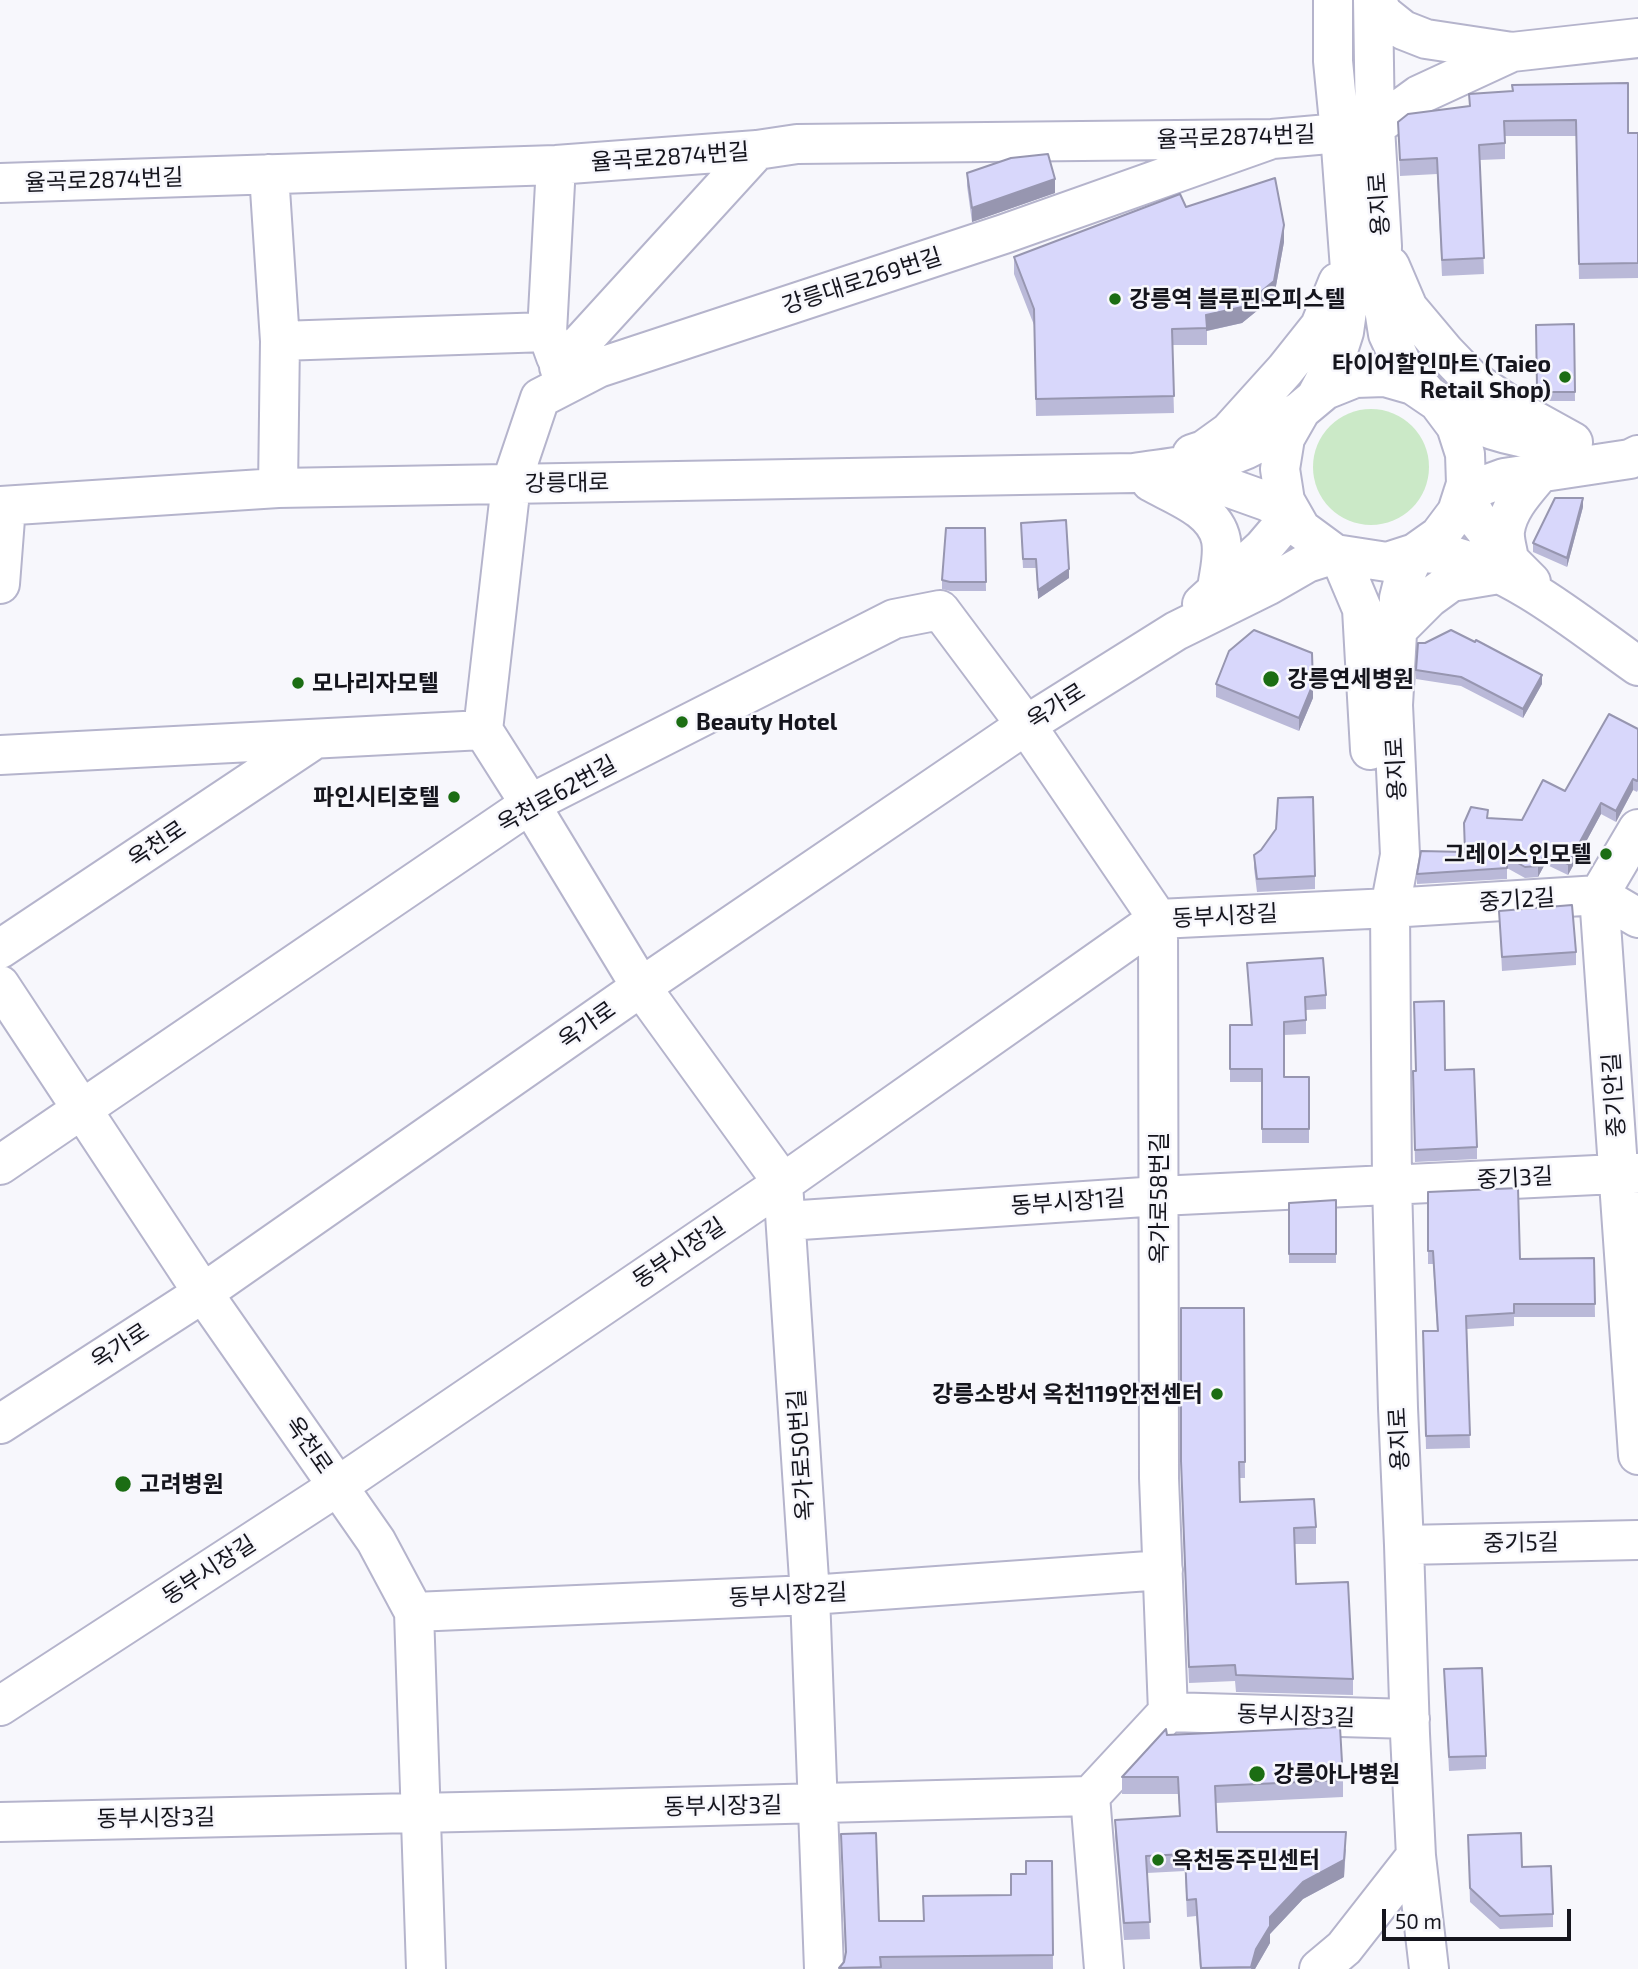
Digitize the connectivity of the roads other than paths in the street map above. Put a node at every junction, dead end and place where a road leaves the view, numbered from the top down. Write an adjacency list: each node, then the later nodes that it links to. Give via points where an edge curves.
1 (1334, 0): 5 (street, 용지로, via 1333,61)
2 (1375, 0): 4 (street, via 1383,14 1403,30 1426,40); 5 (street, 용지로)
3 (1638, 38): 4 (street)
4 (1512, 52): 5 (street, via 1419,95)
5 (1358, 130): 6 (street, 율곡로2874번길); 11 (street, 용지로)
6 (1272, 139): 7 (street, 율곡로2874번길, via 797,144); 13 (street, 강릉대로269번길, via 1004,234 598,368)
7 (757, 150): 8 (street, 율곡로2874번길); 13 (street)
8 (556, 165): 9 (street, 율곡로2874번길); 13 (street)
9 (269, 174): 10 (street, 율곡로2874번길); 12 (street)
10 (0, 183)
11 (1366, 245): 14 (street, 용지로, via 1381,290 1388,334 1403,366); 15 (street, 용지로, via 1351,283 1334,363); 16 (street, via 1408,308 1472,380); 19 (street, via 1339,278 1320,326 1228,432 1204,450)
12 (280, 341): 13 (street); 22 (street)
13 (549, 366): 21 (street)
14 (1433, 399): 15 (street, via 1413,385 1385,377 1355,378 1325,390); 16 (street, via 1455,415 1500,433); 23 (street, via 1456,426 1465,454)
15 (1309, 404): 19 (street, via 1240,452); 25 (street, via 1285,438 1280,469)
16 (1573, 442): 17 (street, via 1624,442)
17 (1638, 447)
18 (1638, 455): 20 (street)
19 (1134, 473): 21 (street, 강릉대로); 25 (street, via 1210,481); 31 (street, via 1212,519 1221,540)
20 (1540, 473): 23 (street, via 1504,478); 28 (street, via 1509,518)
21 (511, 484): 22 (street, 강릉대로); 37 (street)
22 (278, 488): 24 (street, 강릉대로)
23 (1462, 493): 26 (street, via 1457,512 1439,536); 28 (street)
24 (3, 506): 29 (street)
25 (1292, 514): 27 (street, via 1301,529); 31 (street, via 1263,548)
26 (1415, 554): 27 (street, via 1387,562); 28 (street, via 1447,555); 33 (street, 용지로, via 1399,598)
27 (1337, 555): 30 (street, via 1307,563); 32 (street, 용지로)
28 (1504, 567): 33 (street, via 1451,582); 35 (street)
29 (0, 584)
30 (1267, 586): 32 (street, via 1301,576 1323,578 1343,589); 34 (street)
31 (1217, 589): 34 (street)
32 (1362, 609): 43 (street, 용지로, via 1377,852)
33 (1398, 629): 43 (street, 용지로, via 1393,705 1400,855)
34 (1177, 631): 36 (street, 옥가로)
35 (1638, 667)
36 (1026, 725): 40 (street, 옥천로62번길, via 940,610 894,619); 45 (street); 48 (street, 옥가로)
37 (483, 730): 38 (street); 40 (street)
38 (315, 739): 39 (street); 46 (street, 옥천로)
39 (0, 755)
40 (530, 804): 48 (street); 49 (street, 옥천로62번길)
41 (1638, 829): 42 (street)
42 (1599, 895): 43 (street, 중기2길); 44 (street); 51 (street, 중기안길)
43 (1390, 908): 45 (street, 동부시장길); 53 (street, 용지로)
44 (1638, 918)
45 (1158, 919): 52 (street, 동부시장길); 54 (street, 옥가로58번길)
46 (0, 949)
47 (0, 985): 49 (street, 옥천로)
48 (641, 988): 52 (street); 56 (street, 옥가로)
49 (82, 1110): 50 (street, 옥천로62번길); 56 (street, 옥천로)
50 (0, 1165)
51 (1629, 1173): 53 (street, 중기3길); 58 (street, 중기안길)
52 (783, 1183): 55 (street, 옥가로50번길); 59 (street, 동부시장길)
53 (1392, 1183): 54 (street, 동부시장1길); 61 (street, 용지로)
54 (1159, 1196): 55 (street, 동부시장1길); 62 (street, 옥가로58번길)
55 (786, 1221): 63 (street, 옥가로50번길)
56 (203, 1293): 57 (street, 옥가로); 59 (street, 옥천로)
57 (0, 1424)
58 (1637, 1438)
59 (338, 1486): 64 (street, 옥천로, via 376,1541); 65 (street, 동부시장길)
60 (1638, 1540): 61 (street, 중기5길)
61 (1404, 1545): 67 (street, 용지로)
62 (1163, 1570): 63 (street, 동부시장2길); 66 (street, 옥가로58번길)
63 (810, 1595): 64 (street, 동부시장2길); 69 (street, 옥가로50번길)
64 (414, 1612): 70 (street, 옥천로)
65 (0, 1706)
66 (1168, 1712): 67 (street, 동부시장3길); 68 (street)
67 (1410, 1719): 72 (street, 용지로)
68 (1090, 1796): 69 (street, 동부시장3길); 75 (street)
69 (819, 1805): 70 (street, 동부시장3길); 74 (street, 옥가로50번길)
70 (420, 1812): 71 (street, 동부시장3길); 73 (street, 옥천로)
71 (0, 1822)
72 (1416, 1856): 76 (street, via 1344,1948); 77 (street, 용지로)
73 (426, 1969)
74 (824, 1969)
75 (1104, 1969)
76 (1319, 1969)
77 (1429, 1969)

